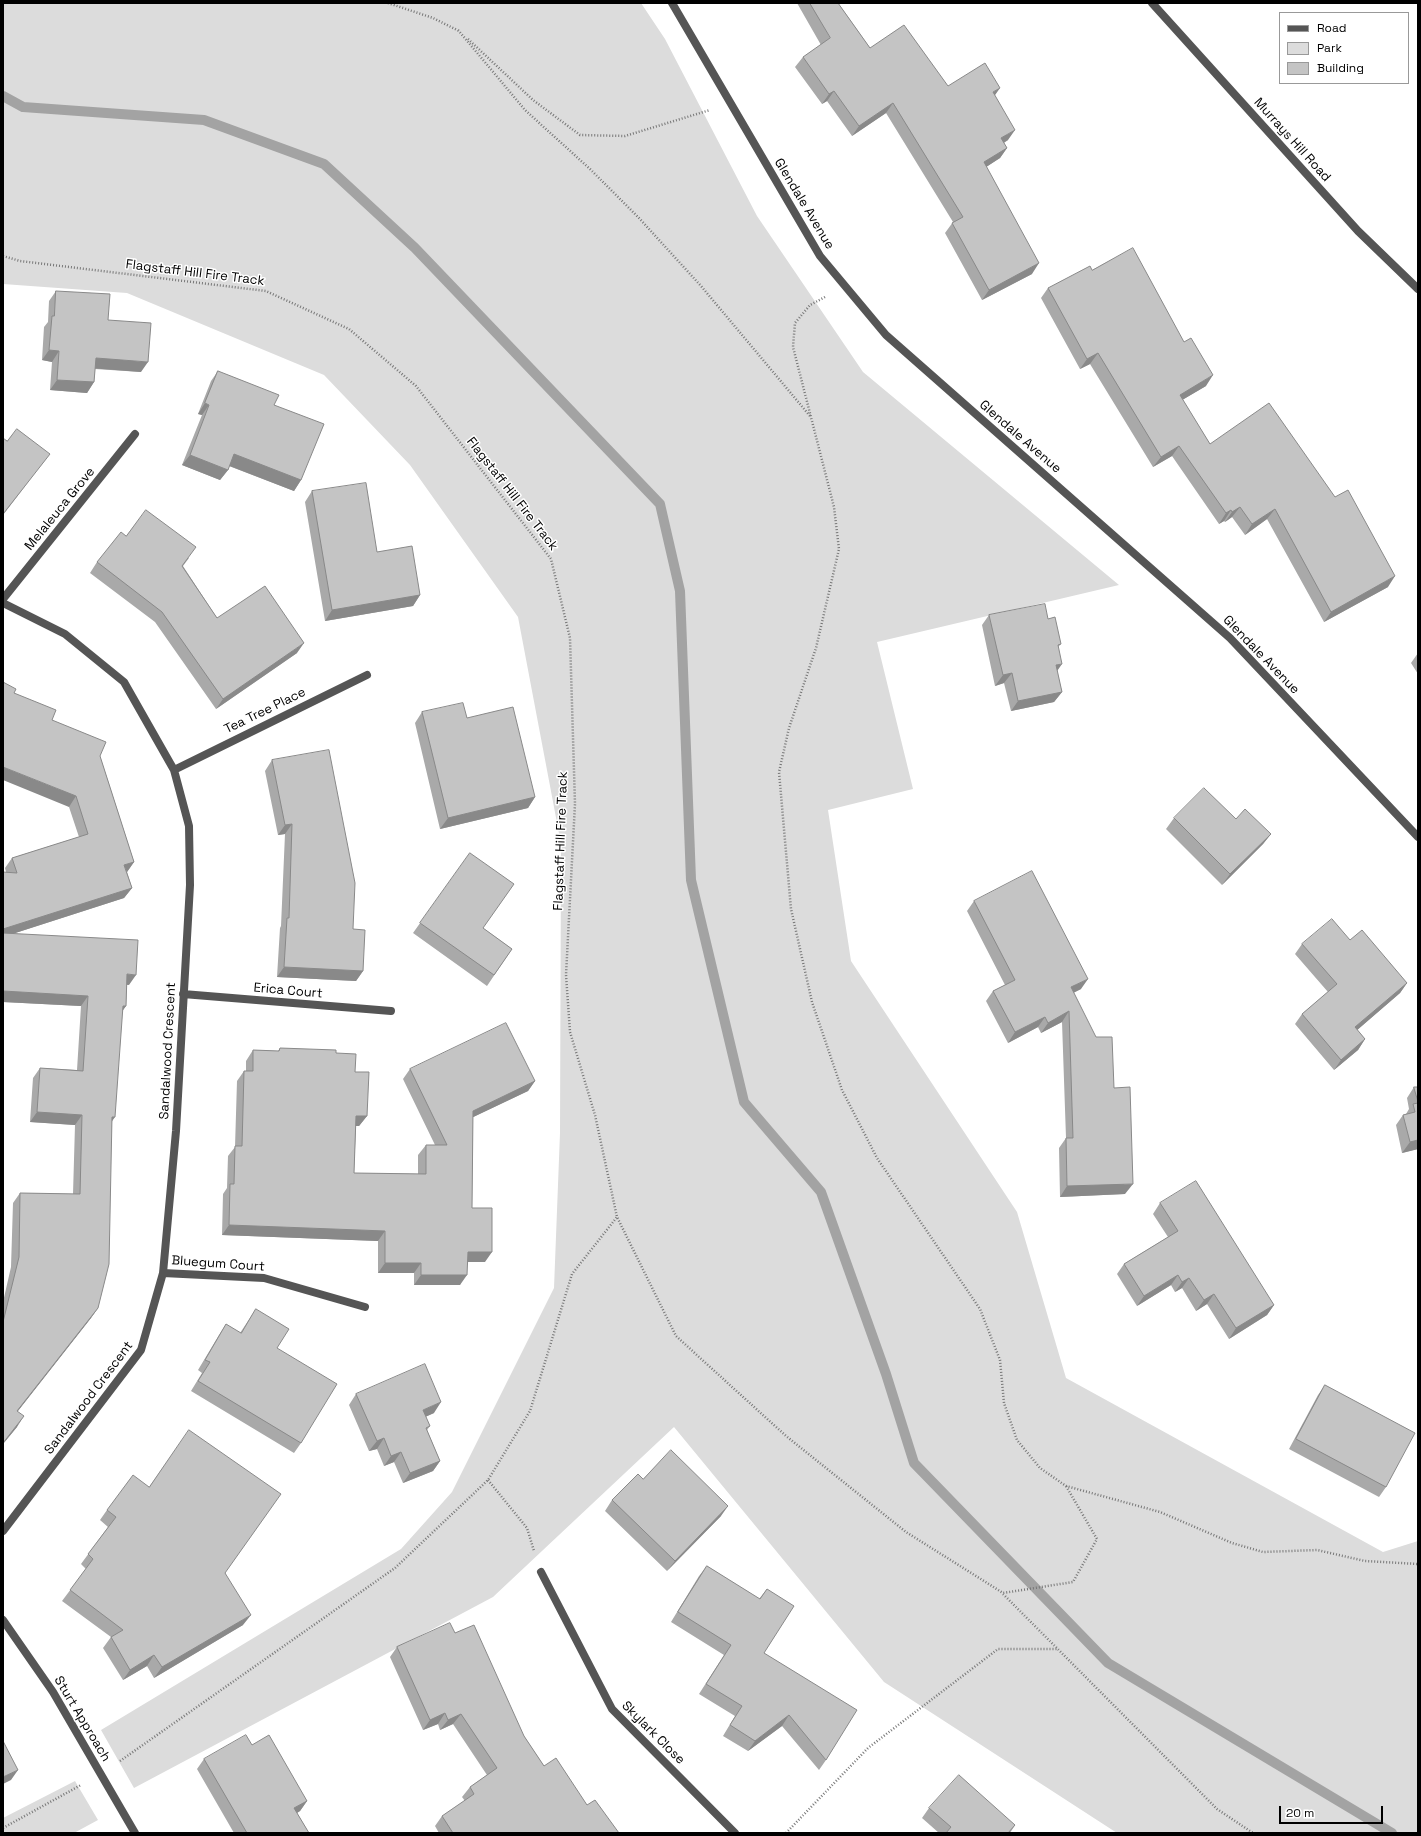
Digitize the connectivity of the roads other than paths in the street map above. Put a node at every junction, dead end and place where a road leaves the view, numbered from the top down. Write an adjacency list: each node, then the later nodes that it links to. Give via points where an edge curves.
1 (672, 3): 9 (street, Glendale Avenue, via 820,256 886,335 1230,638)
2 (1152, 3): 3 (street, Murrays Hill Road, via 1358,231)
3 (1418, 289)
4 (135, 434): 5 (street, Melaleuca Grove)
5 (3, 599)
6 (3, 603): 8 (street, Sandalwood Crescent, via 65,634 124,682)
7 (367, 675): 8 (street, Tea Tree Place)
8 (174, 770): 10 (street, Sandalwood Crescent, via 189,826 190,885)
9 (1418, 837)
10 (183, 994): 11 (street, Erica Court); 12 (street, Sandalwood Crescent, via 176,1131)
11 (391, 1011)
12 (163, 1273): 13 (street, Bluegum Court, via 264,1278); 14 (street, Sandalwood Crescent, via 142,1350)
13 (365, 1307)
14 (3, 1531)
15 (541, 1572): 18 (street, Skylark Close, via 612,1709)
16 (3, 1620): 17 (street, Sturt Approach, via 53,1692)
17 (135, 1833)
18 (735, 1833)

